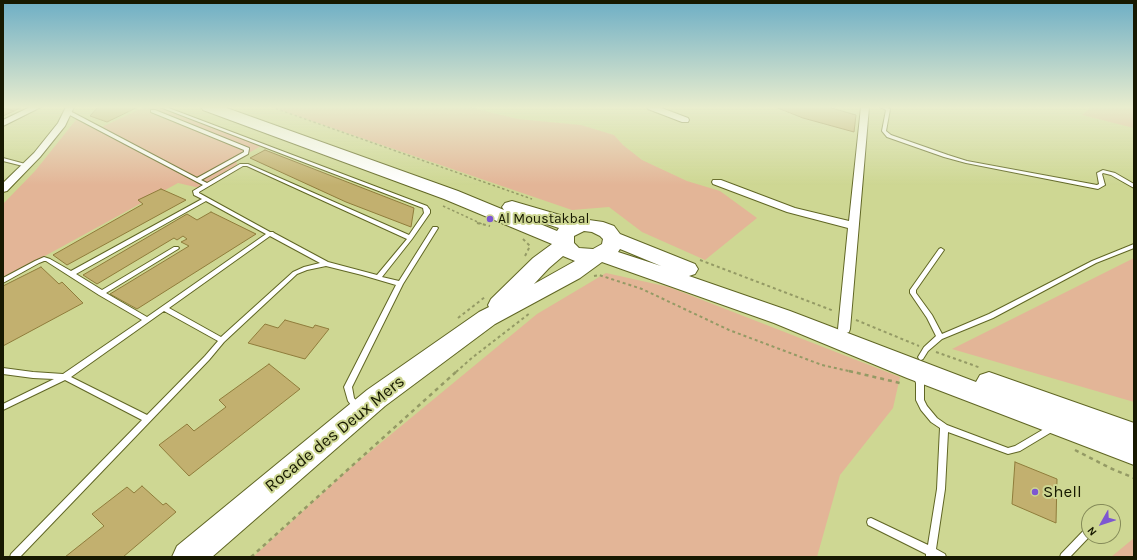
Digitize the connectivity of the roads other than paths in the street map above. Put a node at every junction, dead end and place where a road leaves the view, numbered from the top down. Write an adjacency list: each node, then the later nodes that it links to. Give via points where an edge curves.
1 (54, 133): 10 (street)
2 (113, 133): 11 (lane)
3 (208, 133): 11 (lane, via 247,149 246,153)
4 (231, 133): 20 (lane, via 425,207 427,214)
5 (281, 133): 21 (highway)
6 (306, 133): 21 (highway, via 499,203)
7 (862, 133): 17 (street)
8 (887, 133): 14 (lane, via 966,162 1098,187 1102,185 1099,173 1103,171)
9 (3, 159): 10 (lane)
10 (27, 166): 15 (street)
11 (197, 180): 13 (lane)
12 (717, 182): 17 (street, via 791,210)
13 (207, 185): 16 (lane, via 196,192); 20 (lane, via 242,165 248,165)
14 (1134, 186)
15 (3, 189)
16 (206, 199): 19 (lane); 27 (lane)
17 (853, 226): 35 (street)
18 (434, 228): 30 (lane)
19 (271, 233): 26 (lane); 32 (lane)
20 (410, 238): 28 (lane)
21 (567, 238): 24 (highway, via 578,255); 24 (highway, via 582,225 596,226 607,231); 33 (highway, Rocade des Deux Mers, via 524,278)
22 (1134, 246): 36 (lane, via 1094,262 991,316)
23 (176, 248): 31 (lane)
24 (603, 250): 33 (highway, Rocade des Deux Mers, via 572,273); 35 (highway, via 632,246 733,288); 39 (highway)
25 (941, 250): 36 (lane, via 913,290)
26 (326, 264): 28 (lane); 37 (lane, via 295,273)
27 (71, 274): 29 (lane, via 44,260); 31 (lane)
28 (379, 277): 30 (lane)
29 (3, 281)
30 (400, 284): 42 (lane, via 348,387 351,399)
31 (101, 293): 34 (lane)
32 (164, 308): 34 (lane); 37 (lane)
33 (487, 318): 42 (highway, Rocade des Deux Mers)
34 (147, 320): 40 (lane)
35 (844, 329): 39 (highway)
36 (940, 337): 39 (lane, via 926,349)
37 (222, 340): 43 (lane)
38 (3, 370): 40 (lane)
39 (919, 371): 44 (highway); 45 (lane, via 920,400 924,408); 46 (highway)
40 (65, 377): 41 (lane); 43 (lane)
41 (3, 407)
42 (361, 411): 52 (highway, Rocade des Deux Mers)
43 (147, 419): 51 (lane)
44 (1060, 425): 45 (lane, via 1017,449 1008,451); 47 (highway)
45 (944, 427): 50 (lane, via 940,489)
46 (1134, 435)
47 (1134, 452)
48 (870, 522): 50 (lane)
49 (1081, 539): 54 (lane)
50 (930, 555): 53 (lane)
51 (14, 557)
52 (188, 557)
53 (942, 557)
54 (1064, 557)

